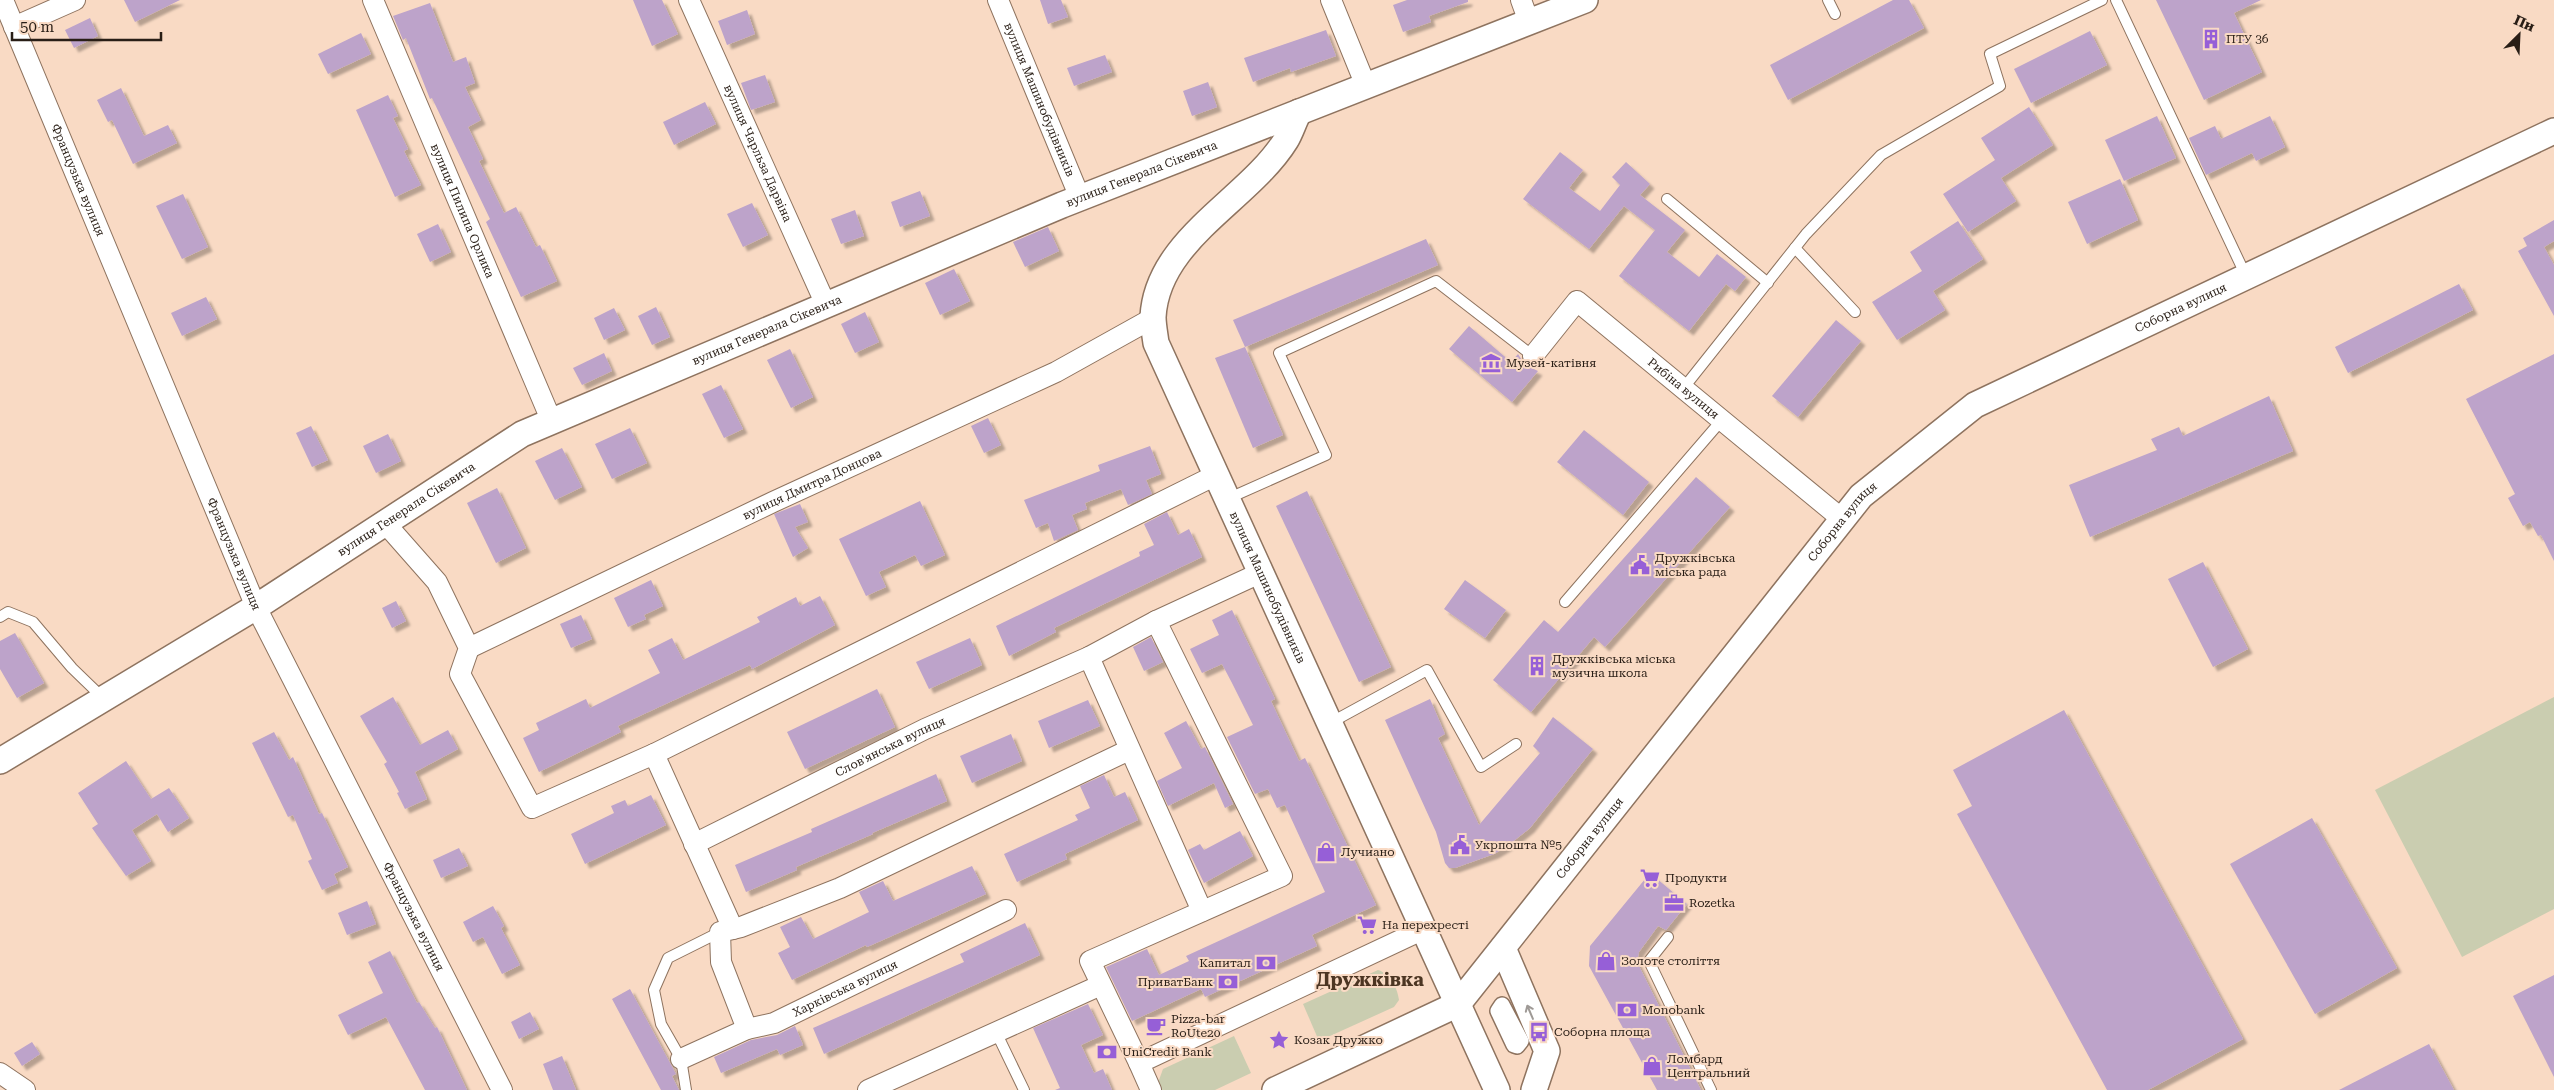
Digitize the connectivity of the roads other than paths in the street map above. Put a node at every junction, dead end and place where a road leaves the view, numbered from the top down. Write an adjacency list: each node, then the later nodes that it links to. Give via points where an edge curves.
1 (2, 0): 13 (street, Французька вулиця)
2 (75, 0): 13 (street)
3 (373, 0): 28 (street, вулиця Пилипа Орлика)
4 (689, 0): 22 (street, вулиця Чарльза Дарвіна)
5 (998, 0): 17 (street, вулиця Машинобудівників)
6 (1331, 0): 14 (street)
7 (1585, 0): 11 (street, вулиця Генерала Сікевича)
8 (1828, 0): 12 (lane)
9 (2102, 0): 19 (lane, via 1990,54 2000,86 1881,155)
10 (2116, 0): 20 (lane)
11 (1525, 11): 14 (street, вулиця Генерала Сікевича)
12 (1834, 14)
13 (14, 27): 35 (street, Французька вулиця)
14 (1366, 86): 15 (street, вулиця Генерала Сікевича)
15 (1299, 112): 17 (street, вулиця Генерала Сікевича); 24 (street, вулиця Машинобудівників, via 1286,140 1177,254 1158,289)
16 (2554, 131): 20 (street, Соборна вулиця)
17 (1080, 198): 22 (street, вулиця Генерала Сікевича)
18 (1667, 199): 21 (lane)
19 (1796, 248): 21 (lane); 23 (lane)
20 (2247, 276): 31 (street, Соборна вулиця, via 1975,405 1860,496)
21 (1768, 283): 26 (lane)
22 (826, 305): 28 (street, вулиця Генерала Сікевича)
23 (1856, 312)
24 (1153, 318): 29 (street, вулиця Машинобудівників, via 1156,343); 38 (street, вулиця Дмитра Донцова, via 1056,372 773,502)
25 (1533, 356): 26 (street, Рибіна вулиця, via 1577,301); 30 (lane, via 1436,281 1279,353 1326,455)
26 (1682, 390): 27 (street, Рибіна вулиця)
27 (1722, 421): 31 (street, Рибіна вулиця); 34 (lane)
28 (552, 422): 32 (street, вулиця Генерала Сікевича, via 522,434)
29 (1216, 476): 30 (street, вулиця Машинобудівників); 44 (street)
30 (1226, 500): 33 (street, вулиця Машинобудівників)
31 (1842, 519): 52 (street, Соборна вулиця)
32 (385, 523): 35 (street, вулиця Генерала Сікевича); 38 (street, via 437,582)
33 (1260, 573): 37 (street, Слов'янська вулиця); 41 (street, вулиця Машинобудівників)
34 (1565, 602)
35 (256, 607): 40 (street, вулиця Генерала Сікевича); 61 (street, Французька вулиця)
36 (0, 617): 40 (lane, via 8,612 33,622)
37 (1156, 622): 39 (street, Слов'янська вулиця); 48 (street, via 1282,876)
38 (469, 648): 44 (street, via 460,674 532,808)
39 (1089, 657): 43 (street); 46 (street, Слов'янська вулиця, via 925,729)
40 (103, 699): 45 (street, вулиця Генерала Сікевича)
41 (1330, 724): 42 (lane, via 1427,670 1481,767); 49 (street, вулиця Машинобудівників)
42 (1516, 744)
43 (1129, 750): 48 (street); 50 (street, via 840,888)
44 (654, 754): 46 (street)
45 (0, 761)
46 (694, 844): 50 (street)
47 (1006, 910): 55 (street, Харківська вулиця, via 774,1023)
48 (1202, 911): 53 (street, via 1090,961)
49 (1424, 930): 54 (street, вулиця Машинобудівників); 58 (street)
50 (726, 931): 55 (street, via 721,962); 57 (lane, via 668,958 654,990 661,1024)
51 (1668, 937): 69 (lane, via 1649,961)
52 (1503, 948): 54 (street, Соборна вулиця); 68 (street, one-way to 52, via 1547,1051)
53 (1099, 979): 56 (street); 58 (street)
54 (1458, 1004): 66 (street, Соборна вулиця); 67 (street, вулиця Машинобудівників)
55 (747, 1028): 57 (street, Харківська вулиця)
56 (997, 1034): 63 (street); 64 (lane)
57 (681, 1059): 62 (lane)
58 (1139, 1063): 65 (street)
59 (0, 1073): 60 (street)
60 (25, 1090)
61 (502, 1090)
62 (686, 1090)
63 (868, 1090)
64 (1024, 1090)
65 (1151, 1090)
66 (1275, 1090)
67 (1497, 1090)
68 (1534, 1090)
69 (1711, 1090)

